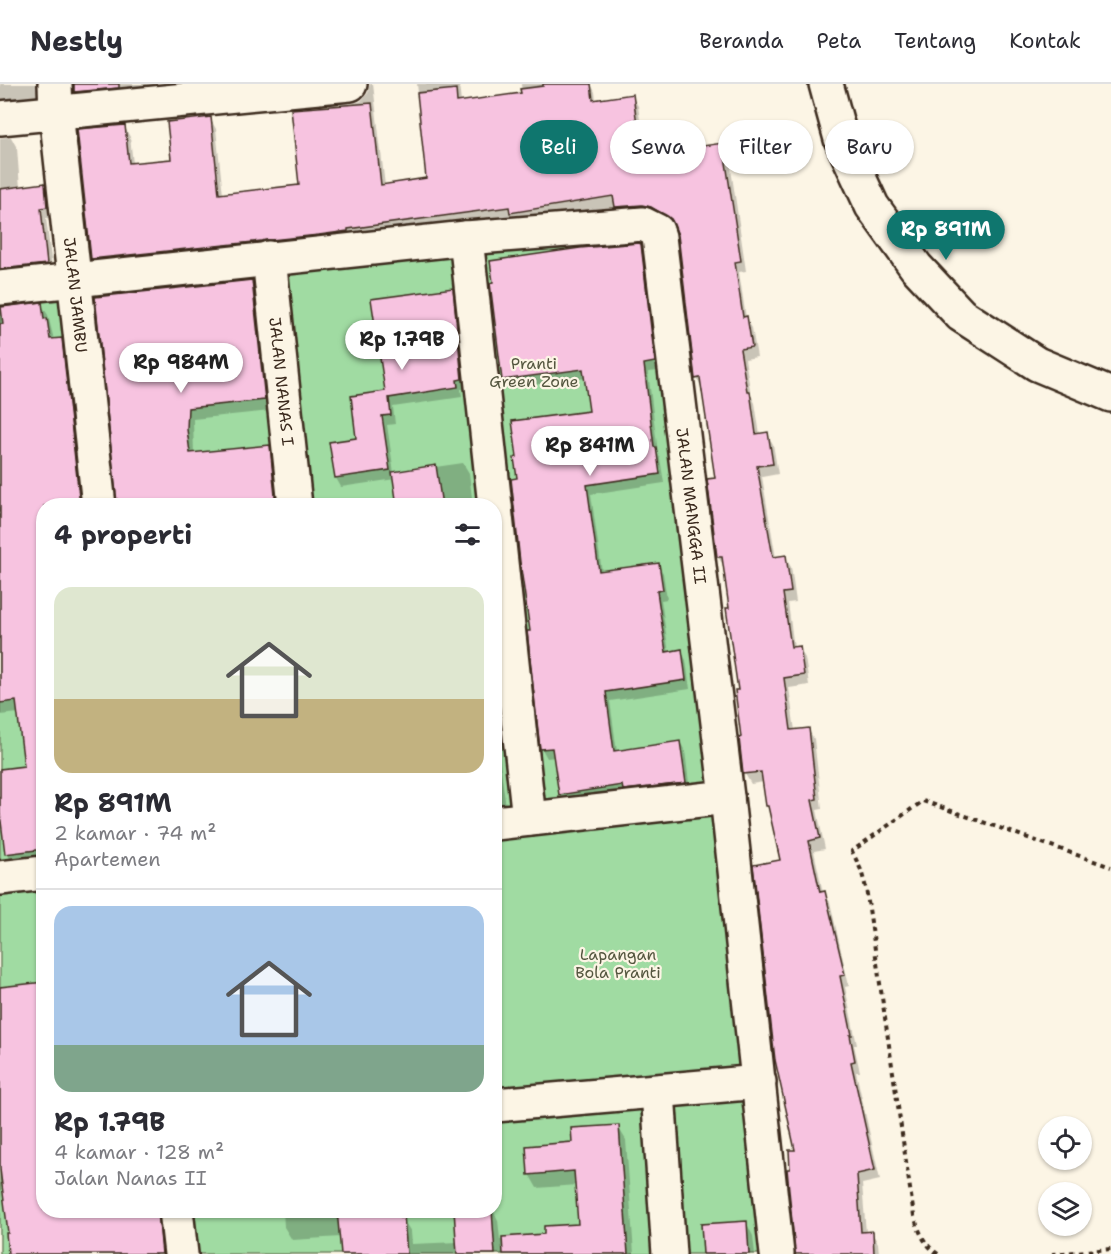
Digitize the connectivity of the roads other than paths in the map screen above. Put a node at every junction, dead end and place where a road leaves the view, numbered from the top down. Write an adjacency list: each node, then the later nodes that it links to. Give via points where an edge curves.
1 (350, 84): 3 (street)
2 (826, 84): 9 (street, via 841,139 872,206 916,267 961,315 1037,364)
3 (56, 98): 4 (street); 7 (street, JALAN JAMBU)
4 (0, 118)
5 (466, 238): 6 (street); 12 (street); 14 (street, JALAN MANGGA II, via 643,224 657,231)
6 (269, 258): 7 (street); 11 (street, JALAN NANAS I)
7 (76, 279): 8 (street); 10 (street, JALAN JAMBU)
8 (0, 288)
9 (1111, 395)
10 (98, 498)
11 (294, 498)
12 (494, 498)
13 (502, 570): 15 (street)
14 (727, 797): 15 (street); 19 (street, JALAN MANGGA II)
15 (529, 819): 16 (street)
16 (502, 822)
17 (36, 874): 18 (street)
18 (0, 878)
19 (759, 1082): 20 (street); 25 (street, JALAN MANGGA II)
20 (658, 1092): 21 (street); 24 (street)
21 (502, 1104)
22 (177, 1218): 23 (street)
23 (181, 1254)
24 (669, 1254)
25 (777, 1254)

